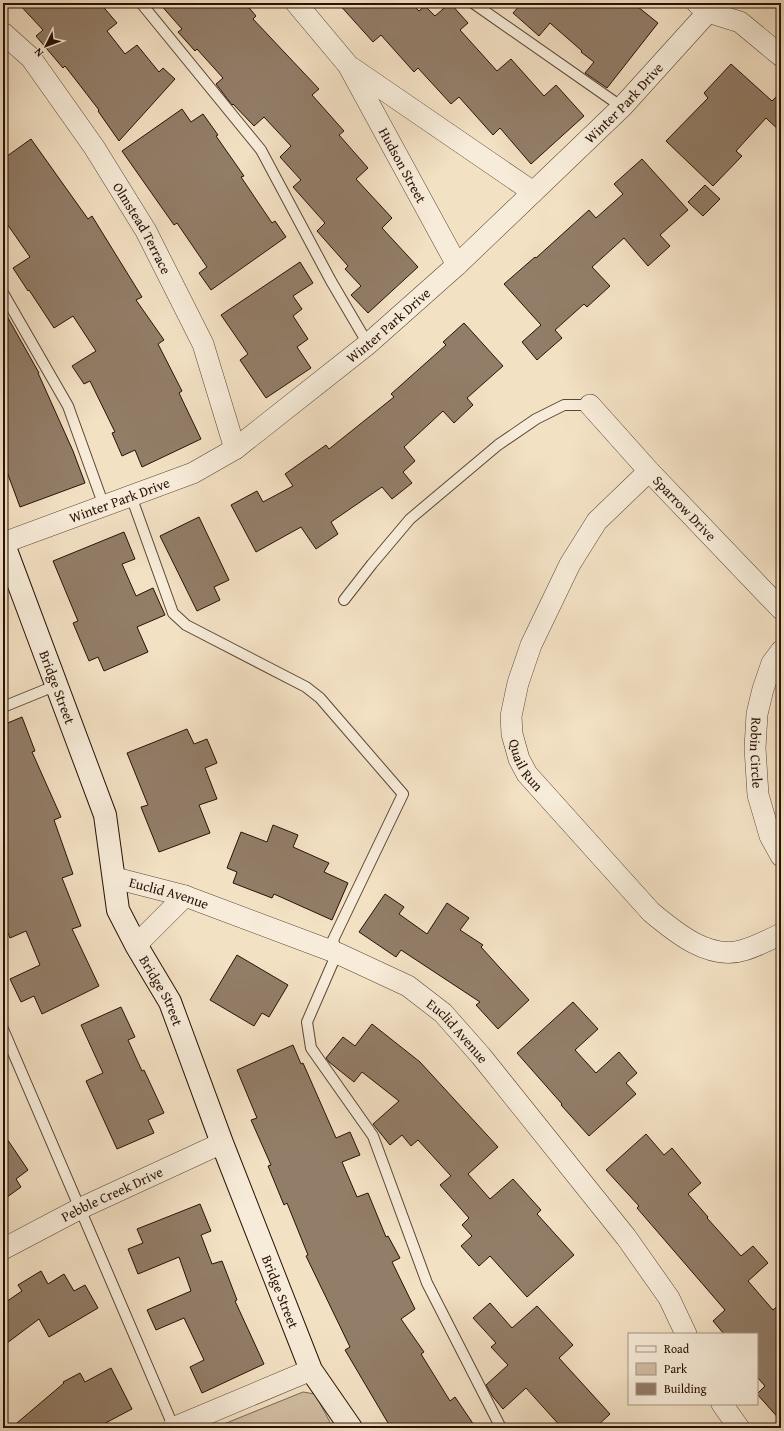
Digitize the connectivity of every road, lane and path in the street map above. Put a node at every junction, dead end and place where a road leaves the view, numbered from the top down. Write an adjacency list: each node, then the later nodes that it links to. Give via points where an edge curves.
1 (141, 3): 12 (lane, via 260,150 331,282)
2 (296, 3): 7 (street, Hudson Street)
3 (473, 3): 8 (lane)
4 (702, 7): 6 (street, via 740,22); 8 (street, Winter Park Drive)
5 (3, 33): 14 (street, Olmstead Terrace, via 31,58 94,147 146,231 203,344)
6 (781, 56)
7 (348, 65): 9 (street, Hudson Street); 10 (street, Hudson Street)
8 (622, 108): 9 (street, Winter Park Drive)
9 (532, 192): 10 (street, Winter Park Drive)
10 (457, 265): 12 (street, Winter Park Drive)
11 (3, 293): 17 (lane, via 68,406)
12 (368, 344): 14 (street, Winter Park Drive)
13 (590, 404): 15 (street, Sparrow Drive); 19 (lane, via 564,405 536,419 498,445 410,519)
14 (235, 449): 16 (street, Winter Park Drive, via 193,473)
15 (649, 471): 20 (street, Sparrow Drive); 27 (street, Quail Run, via 597,521 570,564 531,645 518,683 511,716 512,734 519,759 527,774 652,912 674,931 705,948 724,952 743,950)
16 (131, 496): 17 (street, Winter Park Drive); 29 (lane, via 173,613 186,625 306,687 320,698 403,794 333,940)
17 (104, 506): 18 (street, Winter Park Drive)
18 (3, 542): 22 (street, Bridge Street)
19 (344, 600)
20 (781, 609)
21 (781, 651): 24 (street, Robin Circle, via 772,663 763,689 757,714 756,748 758,795 770,836)
22 (57, 685): 23 (lane); 25 (street, Bridge Street, via 105,815)
23 (3, 707)
24 (781, 856)
25 (115, 878): 26 (street, Euclid Avenue); 28 (street, Bridge Street, via 118,910)
26 (185, 896): 28 (street); 29 (street, Euclid Avenue)
27 (781, 934)
28 (136, 944): 31 (street, Bridge Street, via 170,1002)
29 (337, 953): 34 (street, Euclid Avenue, via 408,986 443,1013 481,1056 626,1237 669,1298); 39 (lane, via 307,1022 311,1048 373,1136 427,1283)
30 (3, 1029): 32 (lane)
31 (222, 1143): 32 (street, Pebble Creek Drive); 35 (street, Bridge Street)
32 (79, 1209): 33 (street, Pebble Creek Drive); 37 (lane)
33 (3, 1249)
34 (686, 1333)
35 (311, 1370): 37 (street); 38 (street, Bridge Street)
36 (723, 1405): 40 (street)
37 (174, 1428)
38 (351, 1428)
39 (501, 1428)
40 (739, 1428)

